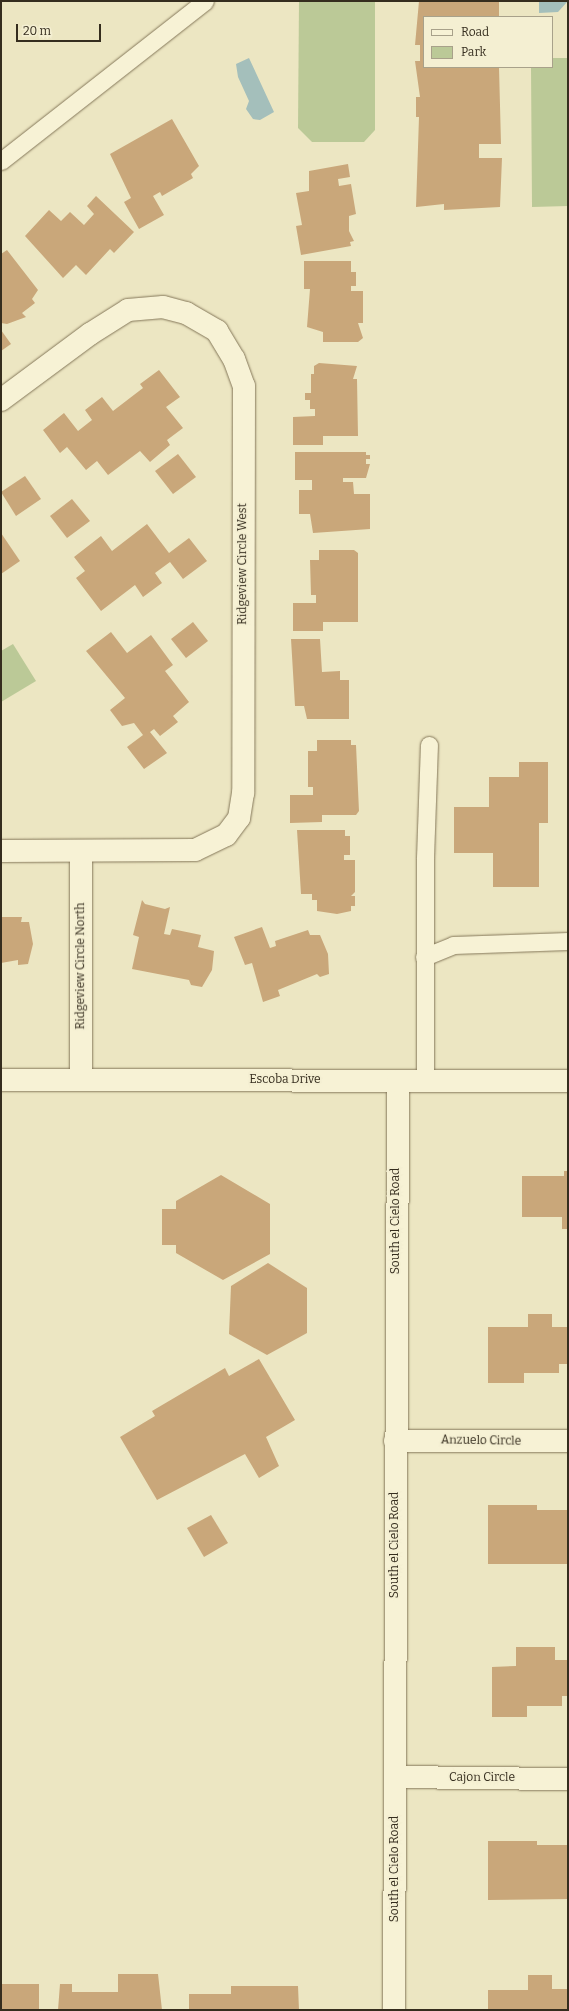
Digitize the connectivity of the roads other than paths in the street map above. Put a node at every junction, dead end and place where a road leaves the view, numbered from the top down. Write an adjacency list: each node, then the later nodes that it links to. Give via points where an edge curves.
1 (206, 1): 2 (lane)
2 (1, 161)
3 (1, 400): 6 (street, Ridgeview Circle West, via 90,334 128,310 163,307 186,313 217,330 234,359 244,386 243,793 239,818 226,835 195,850)
4 (429, 745): 8 (lane)
5 (1, 851): 6 (street)
6 (81, 851): 10 (street, Ridgeview Circle North)
7 (568, 941): 8 (lane, via 453,945)
8 (424, 957): 12 (lane)
9 (1, 1080): 10 (street, Escoba Drive)
10 (81, 1080): 11 (street, Escoba Drive)
11 (398, 1081): 12 (street, Escoba Drive); 14 (street, South el Cielo Road)
12 (425, 1081): 13 (street, Escoba Drive)
13 (568, 1081)
14 (395, 1441): 15 (street, Anzuelo Circle); 16 (street, South el Cielo Road)
15 (568, 1441)
16 (396, 1777): 17 (street, Cajon Circle); 18 (street, South el Cielo Road)
17 (568, 1779)
18 (394, 2010)

